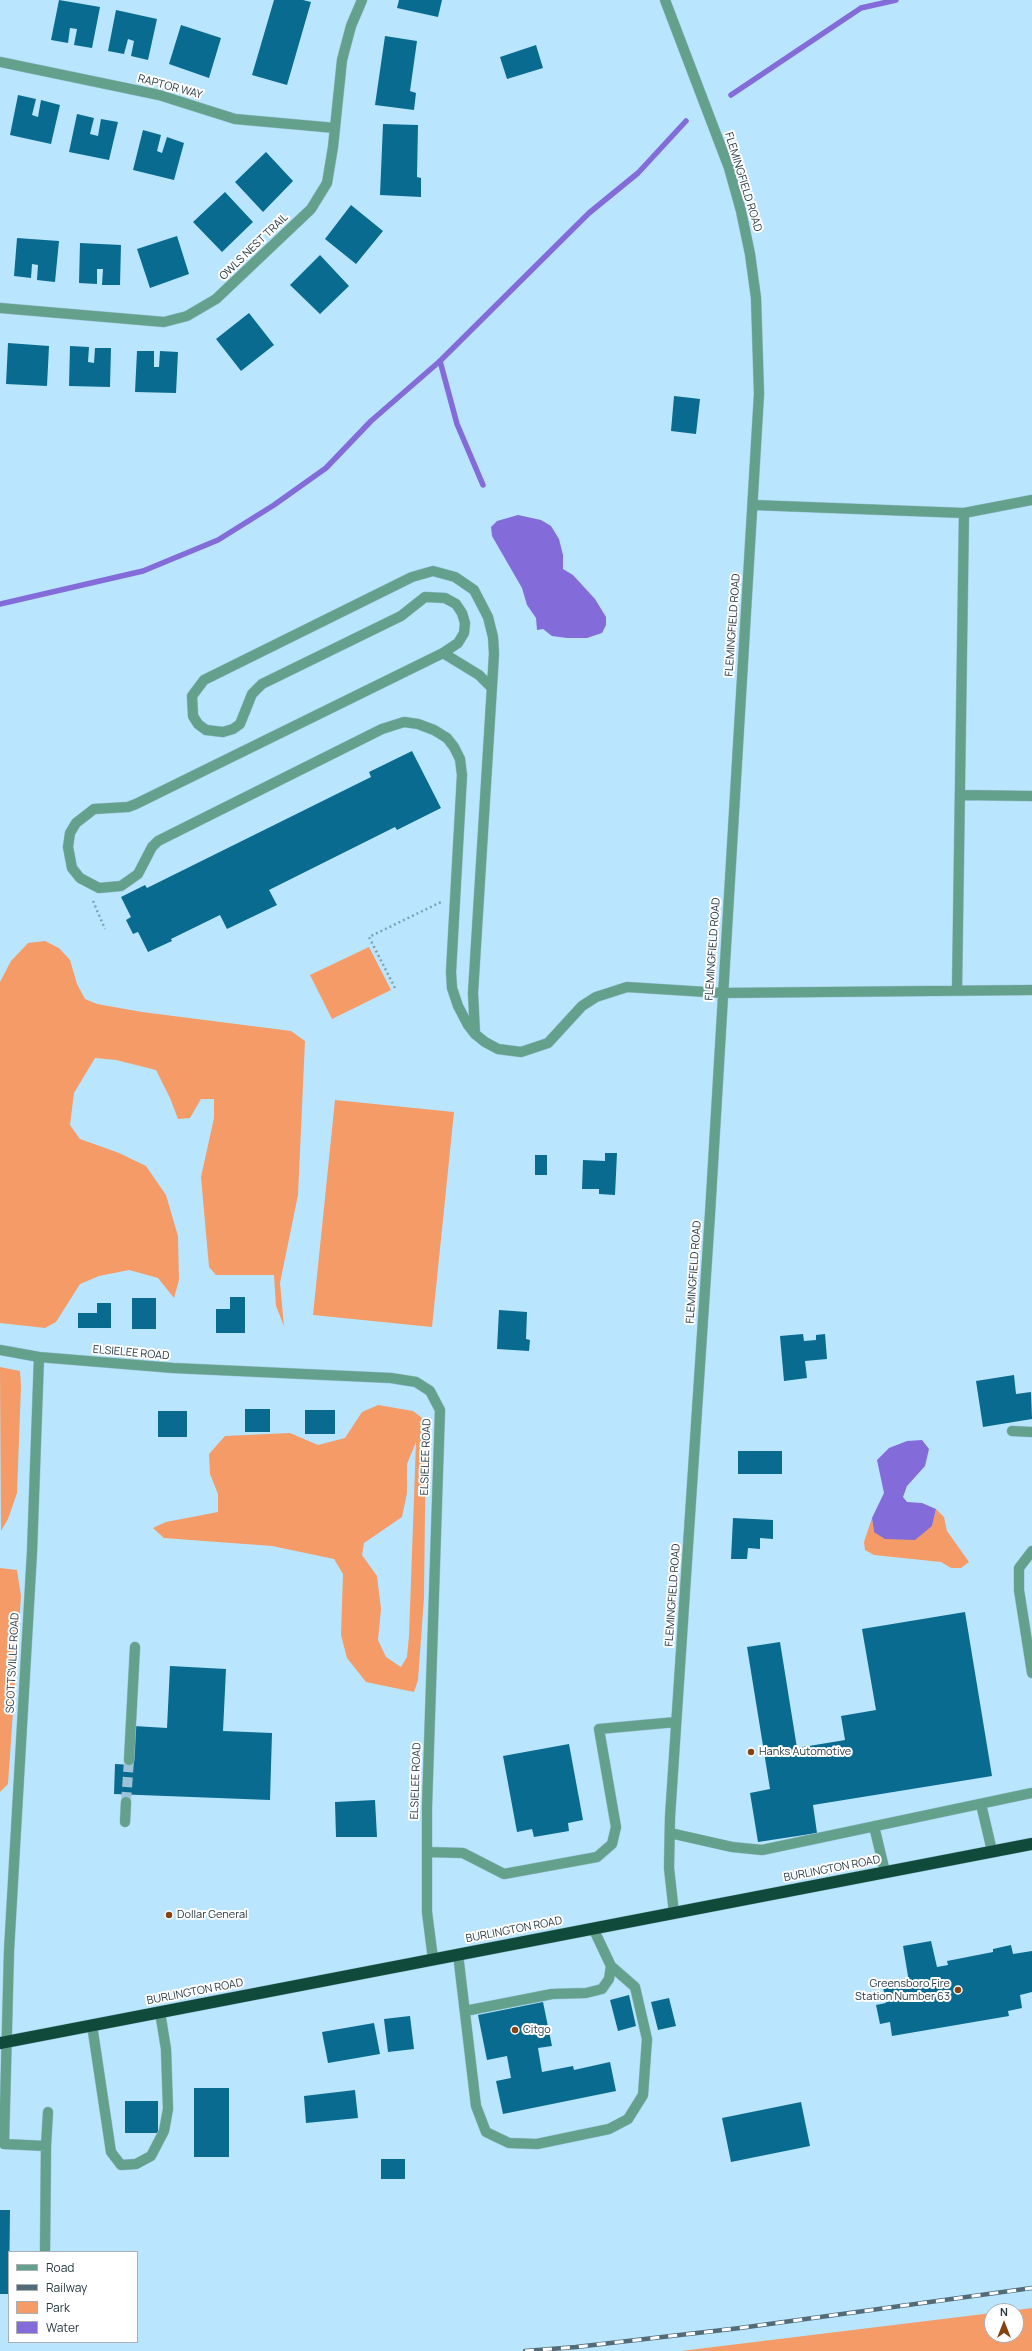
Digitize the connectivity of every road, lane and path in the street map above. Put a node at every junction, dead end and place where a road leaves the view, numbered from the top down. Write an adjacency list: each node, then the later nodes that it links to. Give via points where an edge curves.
1 (362, 0): 4 (street, OWLS NEST TRAIL, via 351,26 342,60)
2 (665, 0): 7 (street, FLEMINGFIELD ROAD, via 729,168 750,254 756,305 759,394)
3 (0, 62): 4 (street, RAPTOR WAY, via 159,95 235,119)
4 (334, 128): 5 (street, OWLS NEST TRAIL, via 327,183 311,208 216,300 187,316 164,322)
5 (0, 308)
6 (1032, 500): 8 (street)
7 (753, 505): 8 (street); 19 (street, FLEMINGFIELD ROAD)
8 (964, 513): 11 (street)
9 (443, 653): 10 (street, via 479,675); 10 (street, via 458,643 464,633 462,613 456,604 445,598 425,597 400,616 262,684 252,694 240,724 233,729 223,732 206,730 193,716 192,696 204,680 412,577 433,572 455,577 474,590 482,602 492,627); 13 (street, via 136,804 128,807 94,809 85,814 70,833 68,846 72,868)
10 (492, 688): 20 (street, via 473,993)
11 (960, 795): 12 (street); 17 (street)
12 (1032, 796)
13 (89, 885): 15 (path, via 94,907); 20 (street, via 111,888 131,881 138,874 152,846 158,841 382,729 404,722 434,730 446,738 460,759 462,775 451,972 452,988 458,1006)
14 (442, 902): 16 (path, via 369,938)
15 (105, 929)
16 (395, 988)
17 (957, 990): 18 (street); 19 (street)
18 (1032, 990)
19 (722, 993): 20 (street, via 641,987 612,990 582,1006 548,1043 521,1052 498,1049); 28 (street, FLEMINGFIELD ROAD)
20 (475, 1034)
21 (0, 1350): 22 (street, ELSIELEE ROAD)
22 (39, 1357): 38 (street, ELSIELEE ROAD, via 173,1368 391,1378 416,1382 430,1391 440,1410); 42 (street, SCOTTSVILLE ROAD, via 32,1552)
23 (1012, 1431): 24 (street)
24 (1032, 1432)
25 (1032, 1551): 27 (street, via 1020,1568 1019,1590)
26 (135, 1647): 29 (street)
27 (1032, 1673)
28 (676, 1722): 35 (street, FLEMINGFIELD ROAD); 38 (street, via 599,1729 616,1827 612,1844 597,1857 504,1874 463,1853)
29 (129, 1760)
30 (1032, 1793): 32 (street)
31 (126, 1802): 33 (street)
32 (981, 1804): 34 (street); 37 (street)
33 (125, 1822)
34 (874, 1826): 35 (street, via 762,1850 732,1847); 39 (street)
35 (670, 1833): 40 (street, FLEMINGFIELD ROAD, via 668,1868)
36 (1032, 1844): 37 (highway, BURLINGTON ROAD)
37 (992, 1851): 39 (highway, BURLINGTON ROAD)
38 (427, 1852): 44 (street, ELSIELEE ROAD, via 427,1912)
39 (885, 1872): 40 (highway, BURLINGTON ROAD)
40 (674, 1913): 41 (highway, BURLINGTON ROAD)
41 (593, 1928): 43 (highway, BURLINGTON ROAD); 45 (street)
42 (4, 1951): 49 (street, SCOTTSVILLE ROAD)
43 (458, 1954): 44 (highway, BURLINGTON ROAD); 46 (street)
44 (433, 1959): 47 (highway, BURLINGTON ROAD)
45 (611, 1966): 46 (street, via 609,1979 602,1989 586,1993 552,1994); 46 (street, via 635,1987 647,2038 643,2095 628,2120 609,2129 537,2144 509,2142 486,2132 476,2106)
46 (465, 2011)
47 (160, 2012): 48 (highway, BURLINGTON ROAD); 48 (street, via 166,2048 168,2110 164,2131 151,2156 136,2164 121,2165 111,2152)
48 (92, 2025): 49 (highway, BURLINGTON ROAD)
49 (3, 2042): 51 (street, SCOTTSVILLE ROAD, via 4,2144)
50 (48, 2112): 51 (street)
51 (46, 2146): 52 (street)
52 (45, 2251)

